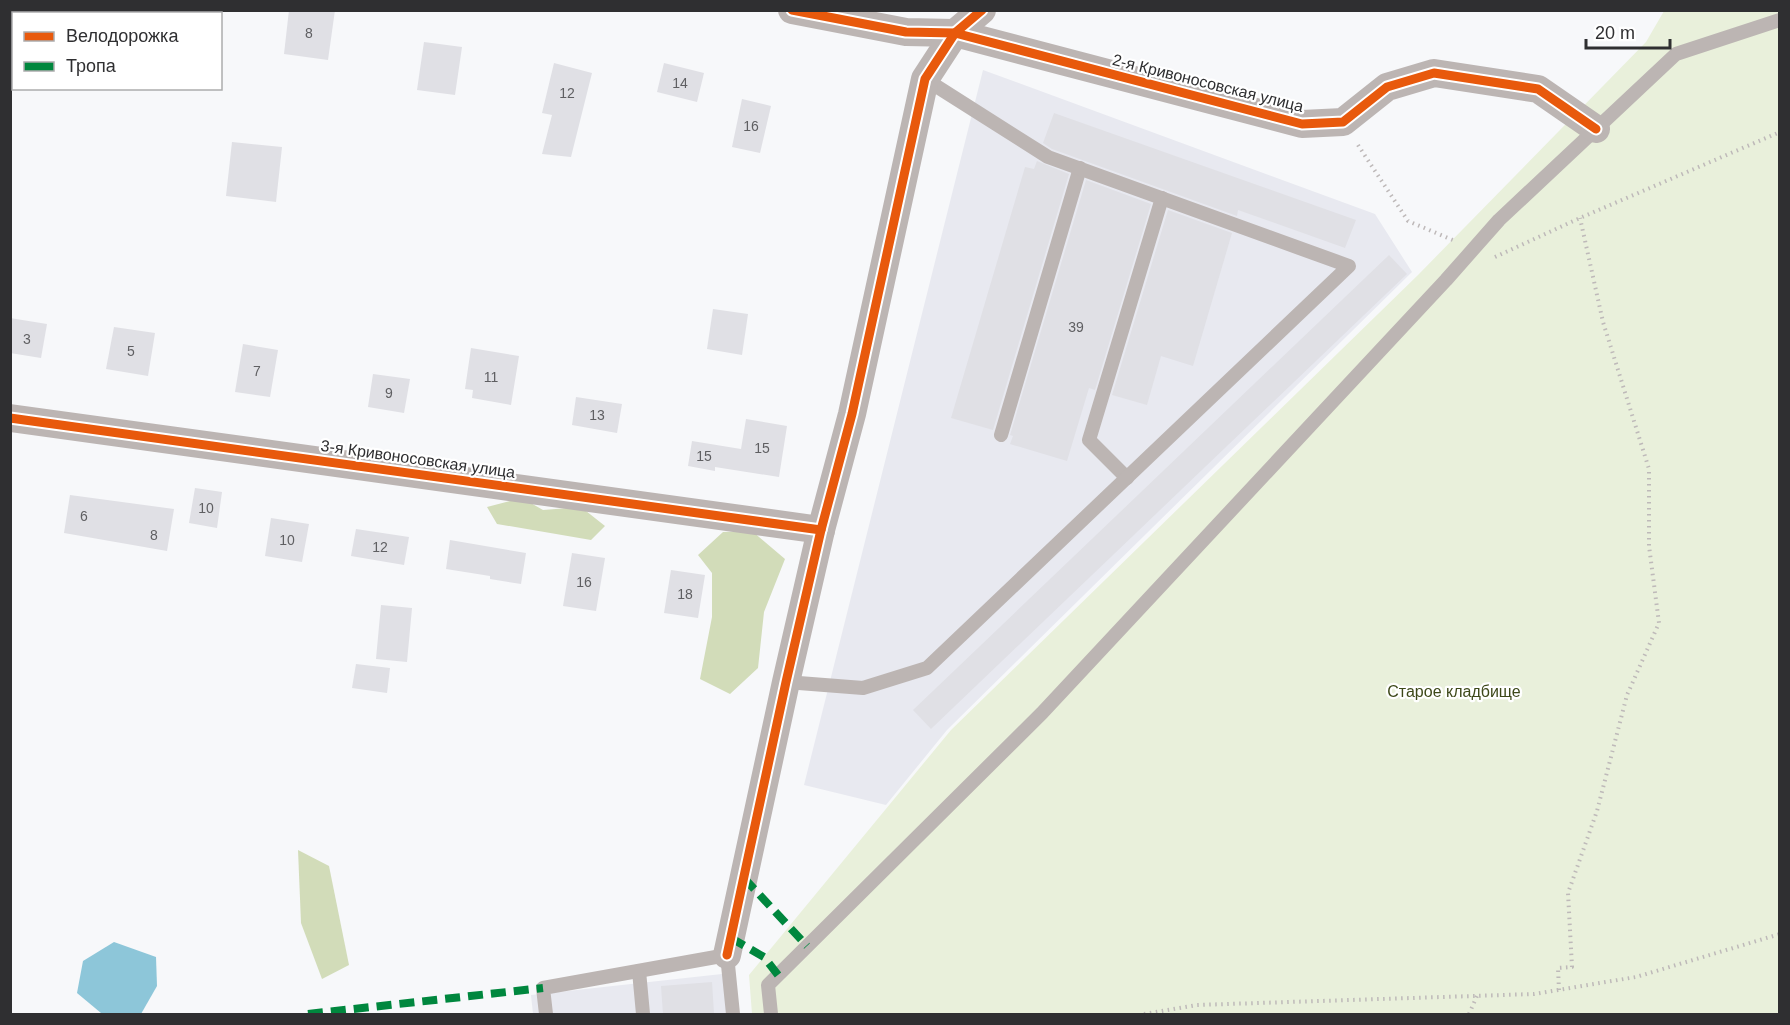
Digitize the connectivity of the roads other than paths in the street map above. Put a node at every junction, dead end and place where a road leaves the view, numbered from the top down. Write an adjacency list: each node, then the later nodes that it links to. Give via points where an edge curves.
1 (792, 10): 4 (street, 2-я Кривоносовская улица, via 906,32)
2 (982, 10): 4 (street)
3 (1779, 21): 6 (lane, via 1676,54)
4 (955, 33): 5 (street); 6 (street, 2-я Кривоносовская улица, via 1302,124 1343,122 1387,87 1434,73 1538,89)
5 (925, 79): 7 (lane, via 1048,157); 12 (street, via 852,414)
6 (1596, 129): 19 (lane, via 1499,220 1042,713 768,985)
7 (1080, 168): 8 (lane); 10 (lane)
8 (1162, 198): 11 (lane, via 1089,440); 11 (lane, via 1349,266)
9 (10, 418): 12 (street, 3-я Кривоносовская улица)
10 (1000, 435)
11 (1127, 478): 13 (lane, via 927,668 863,688)
12 (822, 530): 13 (street)
13 (786, 682): 14 (street)
14 (727, 955): 15 (lane); 18 (lane)
15 (639, 971): 16 (lane, via 543,988); 17 (lane)
16 (546, 1014)
17 (643, 1014)
18 (733, 1014)
19 (771, 1014)

